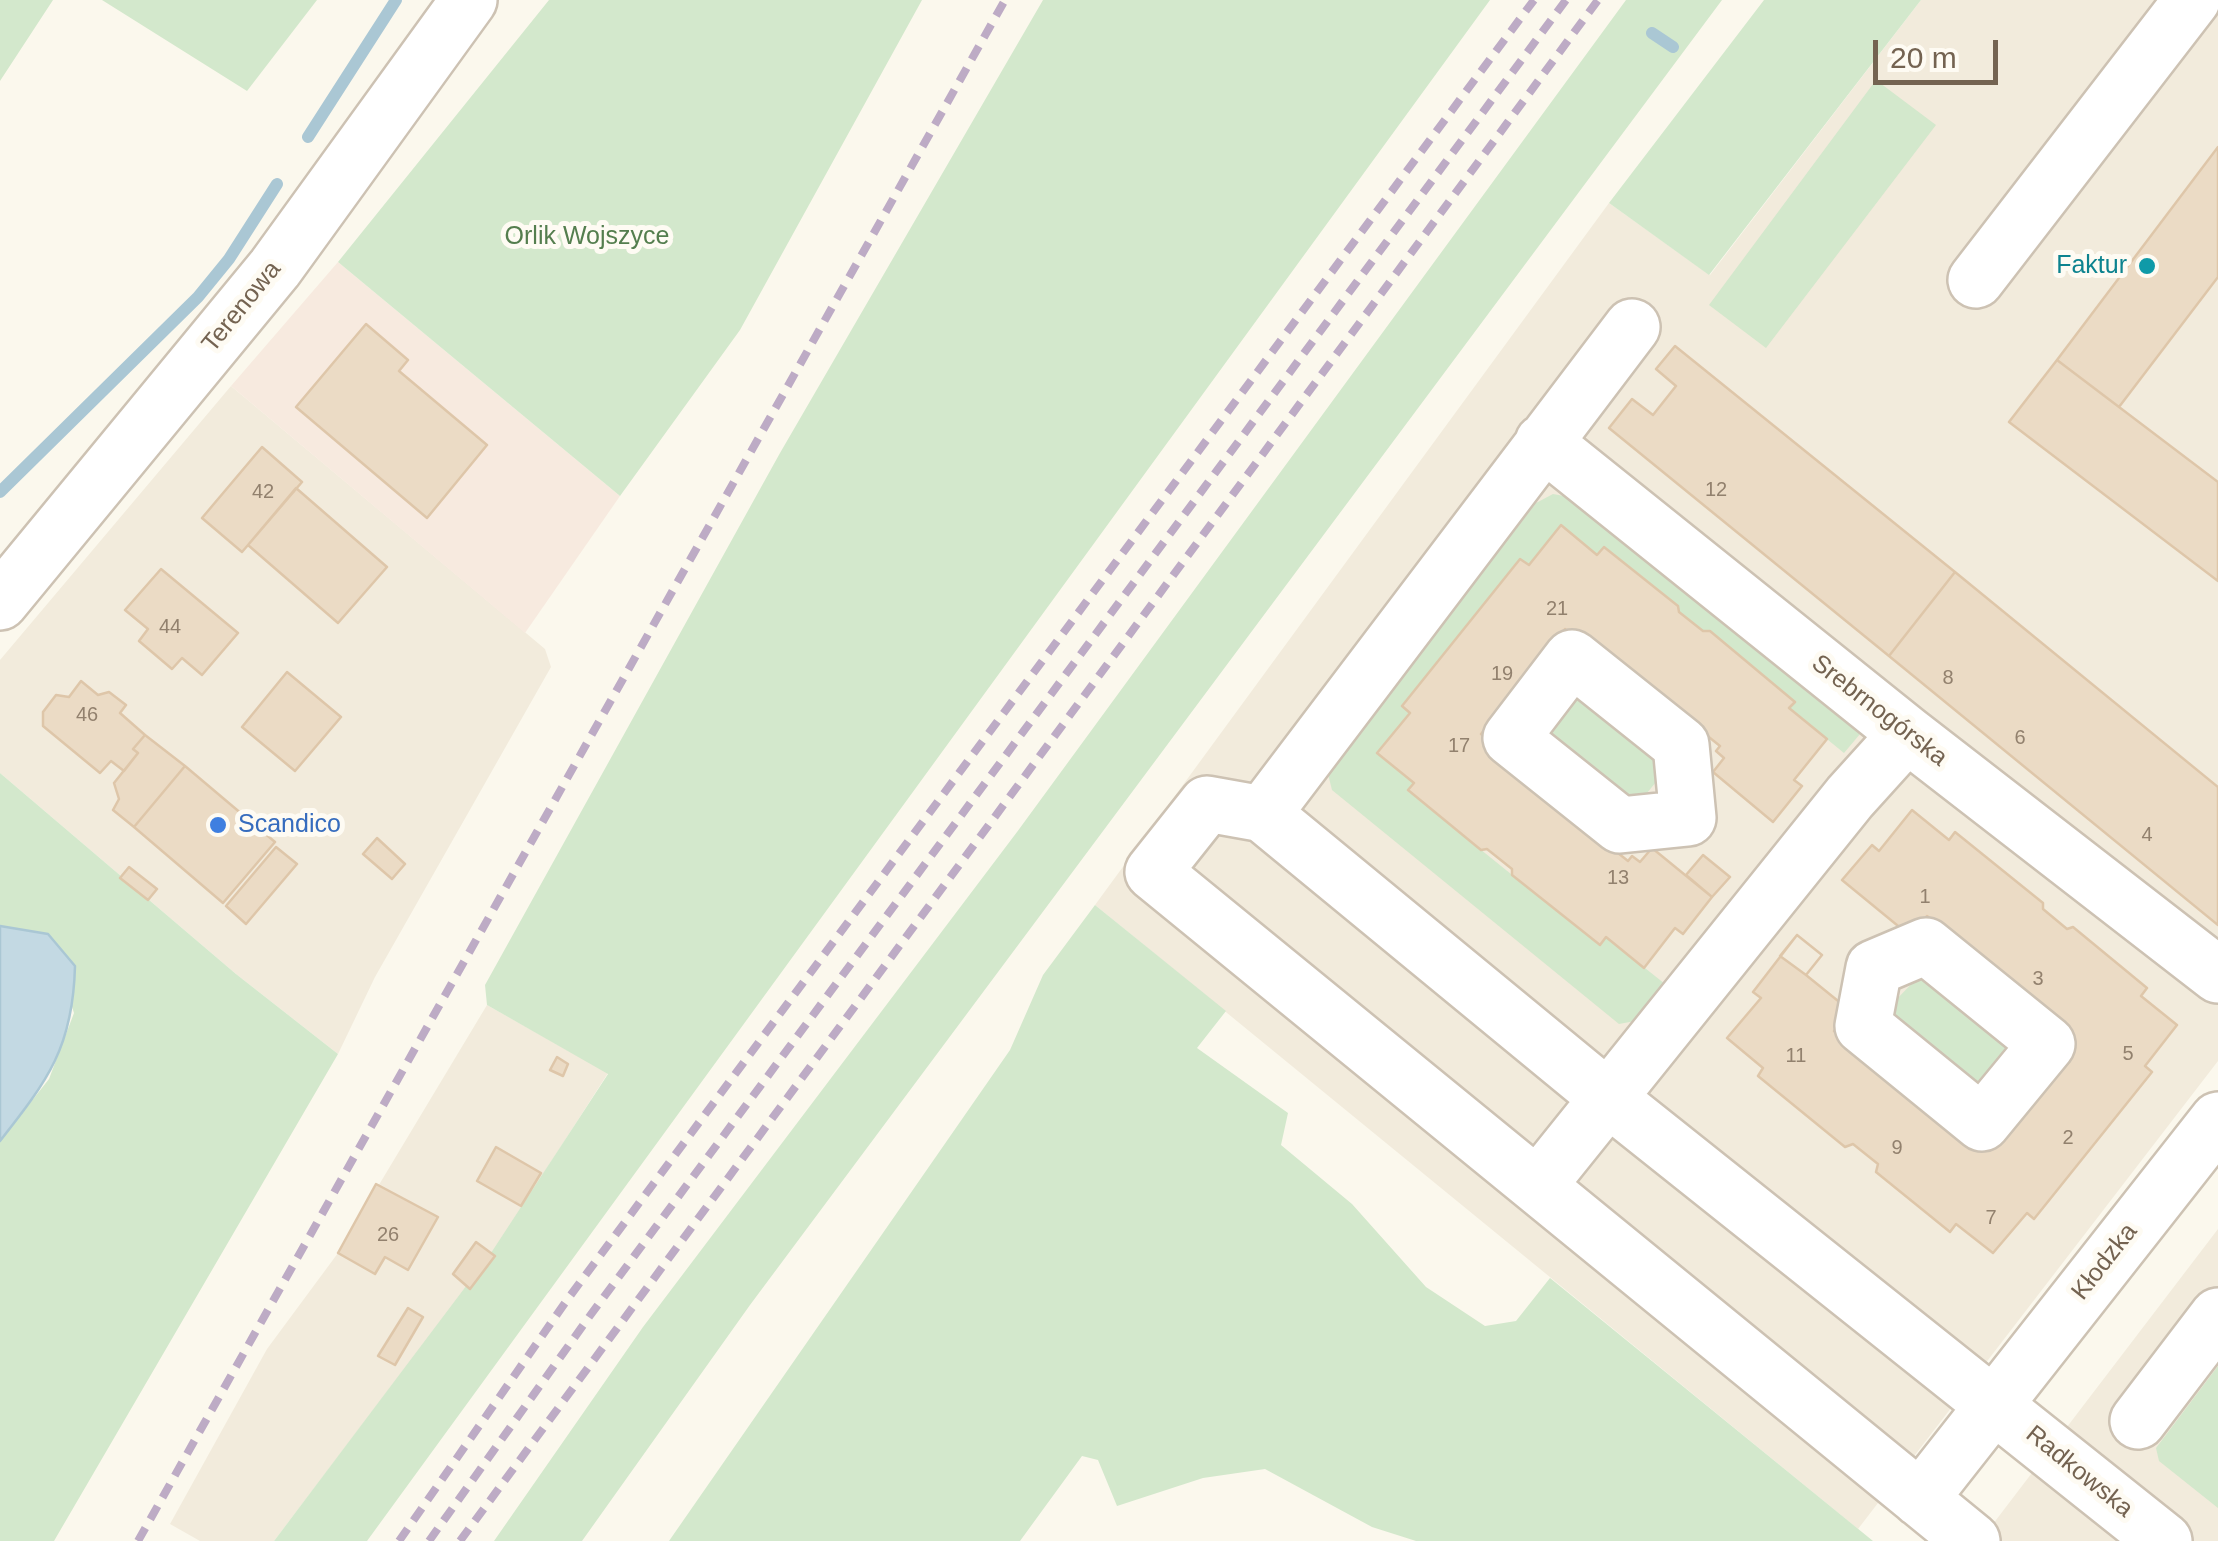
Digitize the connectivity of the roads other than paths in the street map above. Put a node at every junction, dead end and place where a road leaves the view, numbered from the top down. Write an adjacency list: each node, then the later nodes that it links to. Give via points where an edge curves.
1 (469, 0): 6 (street, Terenowa, via 275,268)
2 (2192, 0): 3 (street)
3 (1976, 280)
4 (1632, 327): 5 (street)
5 (1543, 442): 7 (street, Srebrnogórska); 8 (street)
6 (0, 602)
7 (1907, 734): 9 (street, Srebrnogórska); 10 (street)
8 (1263, 814): 10 (street); 12 (street, via 1207,804 1153,872)
9 (2218, 975)
10 (1608, 1098): 12 (street); 14 (street)
11 (2218, 1120): 14 (street, Kłodzka)
12 (1539, 1184): 16 (street)
13 (2218, 1316): 15 (street)
14 (1994, 1404): 16 (street, Kłodzka); 18 (street, Radkowska)
15 (2138, 1421)
16 (1920, 1499): 17 (street)
17 (1972, 1541)
18 (2164, 1541)

